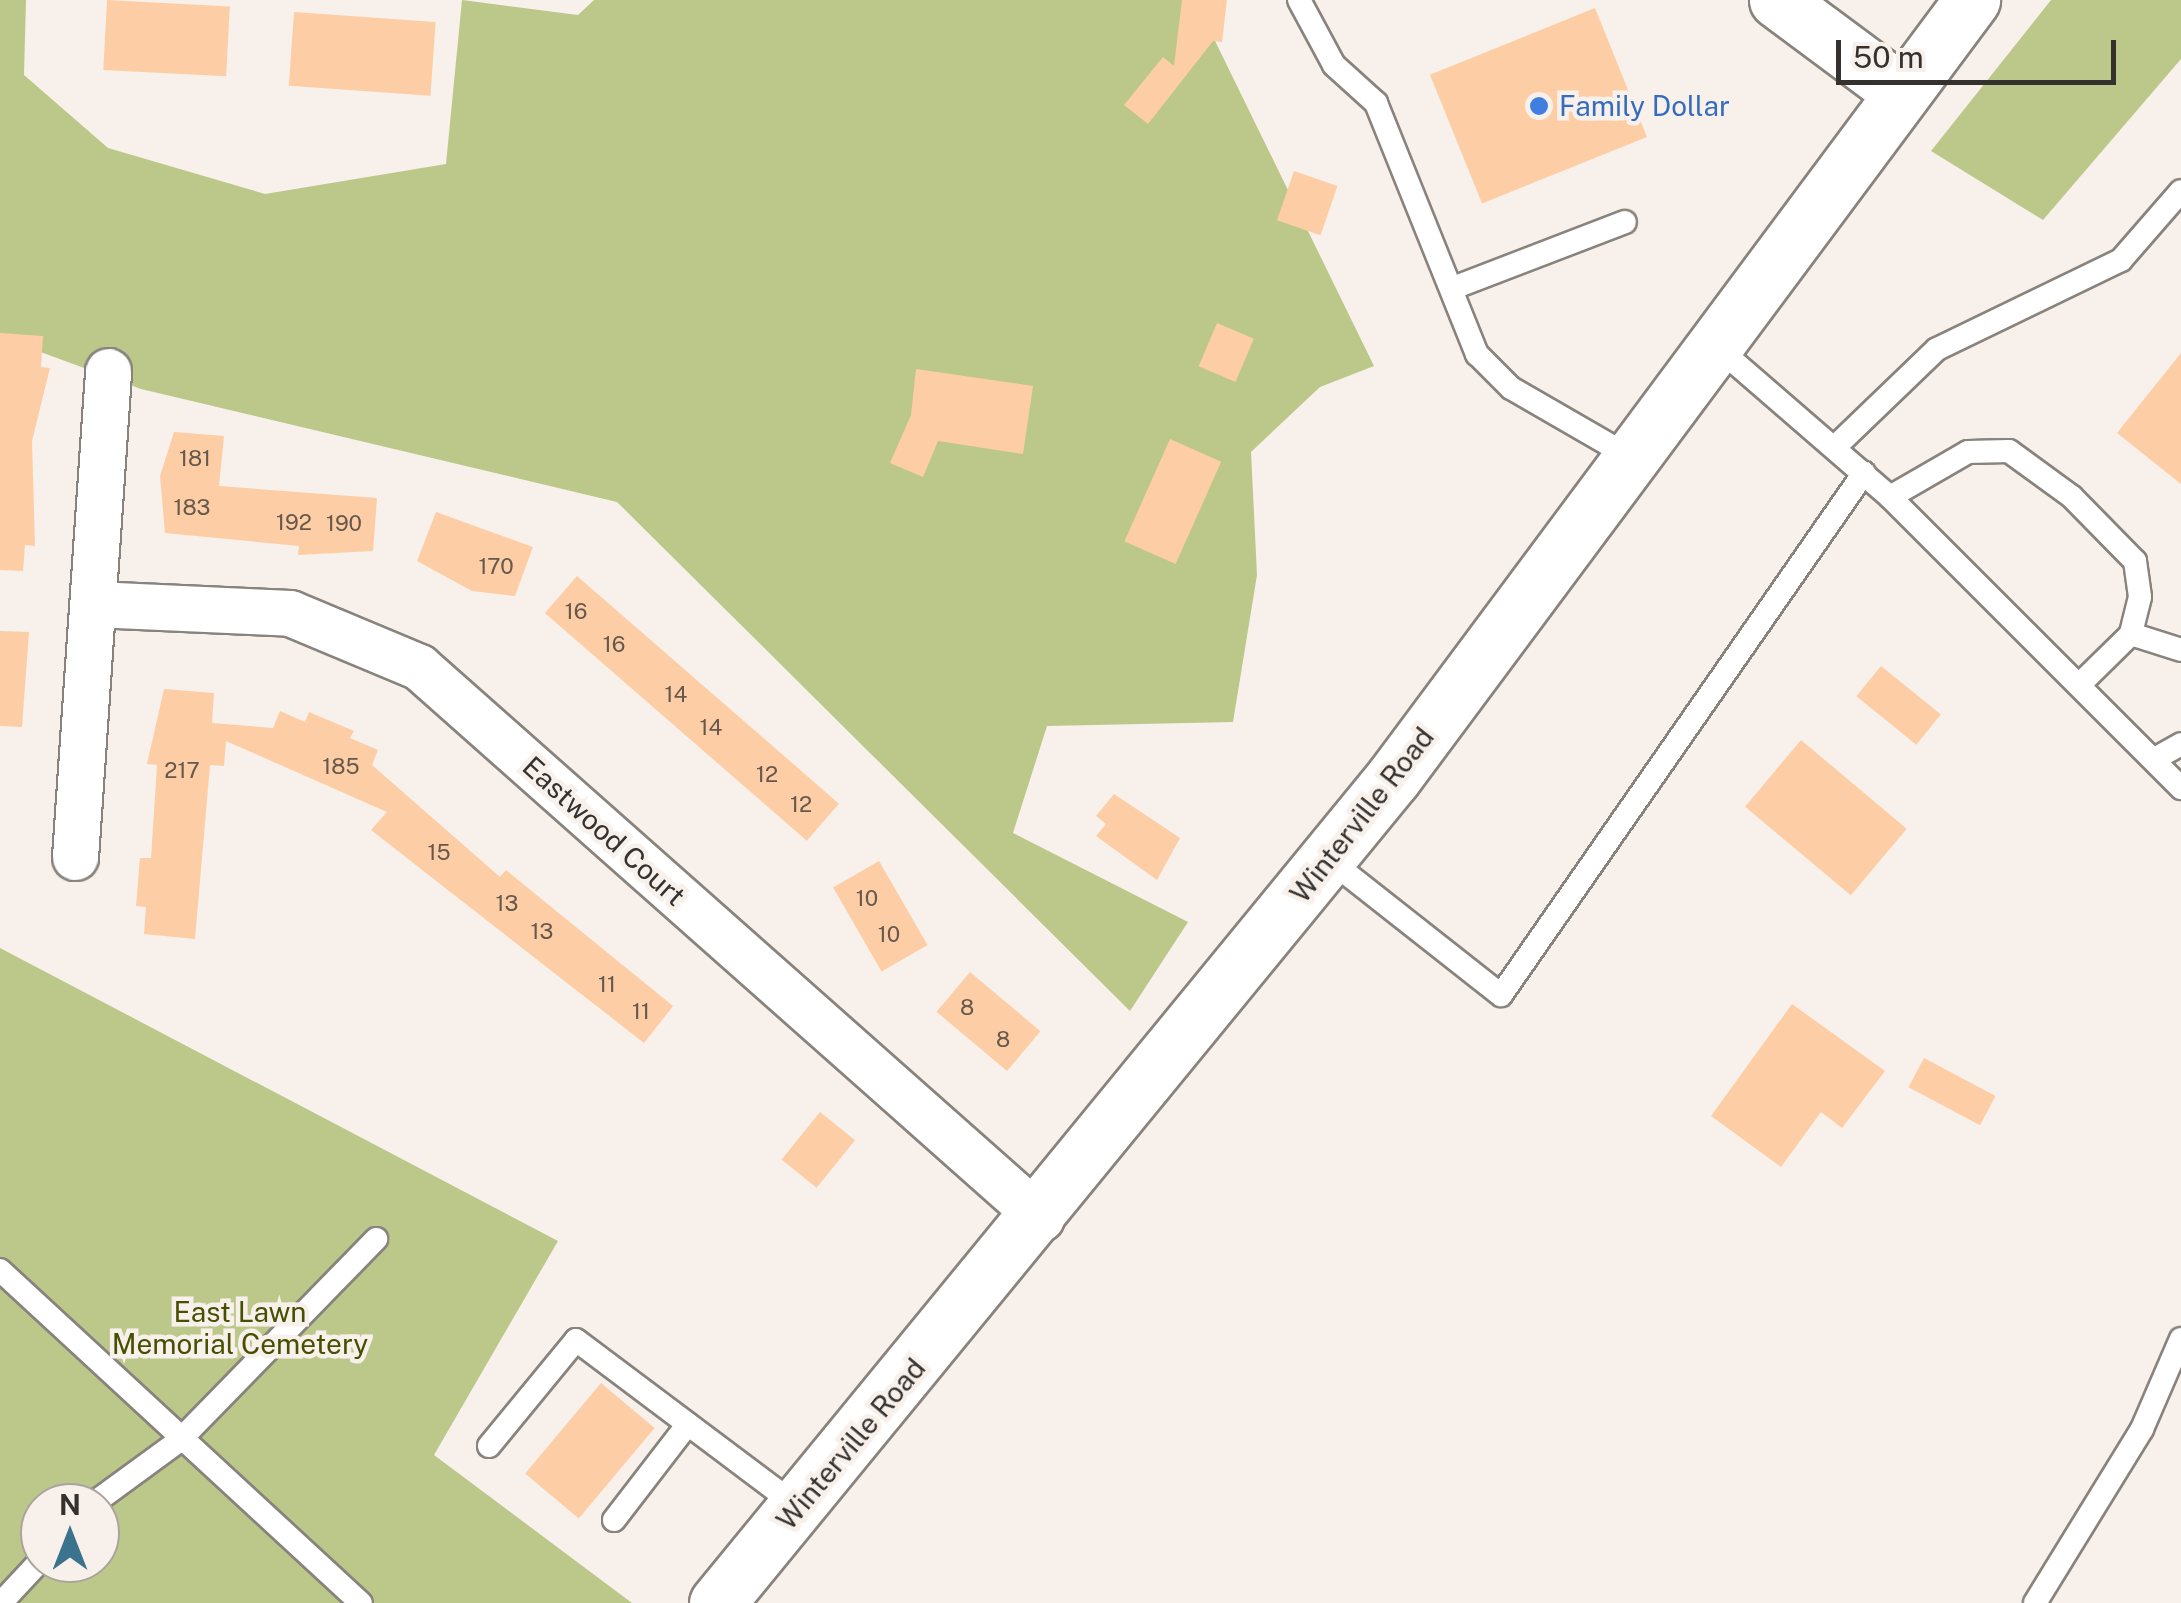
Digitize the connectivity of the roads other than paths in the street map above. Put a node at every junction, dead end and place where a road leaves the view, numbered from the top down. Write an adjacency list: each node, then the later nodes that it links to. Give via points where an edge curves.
1 (1299, 0): 7 (lane, via 1334,64 1376,103)
2 (1777, 0): 4 (street)
3 (1972, 0): 4 (street, Winterville Road)
4 (1902, 92): 8 (street, Winterville Road)
5 (2181, 191): 10 (lane, via 2121,260 1937,350)
6 (1625, 222): 7 (lane)
7 (1453, 288): 11 (lane, via 1476,354 1511,388)
8 (1718, 348): 10 (lane); 11 (street, Winterville Road)
9 (108, 371): 14 (street)
10 (1835, 447): 12 (lane)
11 (1635, 460): 22 (street, Winterville Road)
12 (1864, 474): 13 (lane); 22 (lane, via 1501,995)
13 (1890, 497): 15 (lane, via 1968,452 2009,451 2135,561 2140,597); 17 (lane)
14 (94, 604): 21 (street); 23 (street, Eastwood Court, via 290,613 361,635 419,667)
15 (2130, 634): 16 (lane); 17 (lane)
16 (2181, 650)
17 (2082, 682): 19 (lane)
18 (2181, 744): 19 (lane)
19 (2158, 756): 20 (lane)
20 (2181, 788)
21 (75, 857)
22 (1328, 859): 23 (street, Winterville Road)
23 (1041, 1218): 31 (street, Winterville Road)
24 (376, 1239): 28 (lane)
25 (0, 1270): 28 (lane)
26 (2181, 1339): 37 (lane, via 2142,1429)
27 (688, 1424): 29 (lane, via 576,1340); 31 (lane); 32 (lane)
28 (180, 1440): 30 (lane); 35 (lane)
29 (489, 1446)
30 (120, 1484)
31 (799, 1507): 36 (street, Winterville Road)
32 (614, 1520)
33 (20, 1583): 34 (lane)
34 (1, 1603)
35 (361, 1603)
36 (717, 1603)
37 (2035, 1603)

